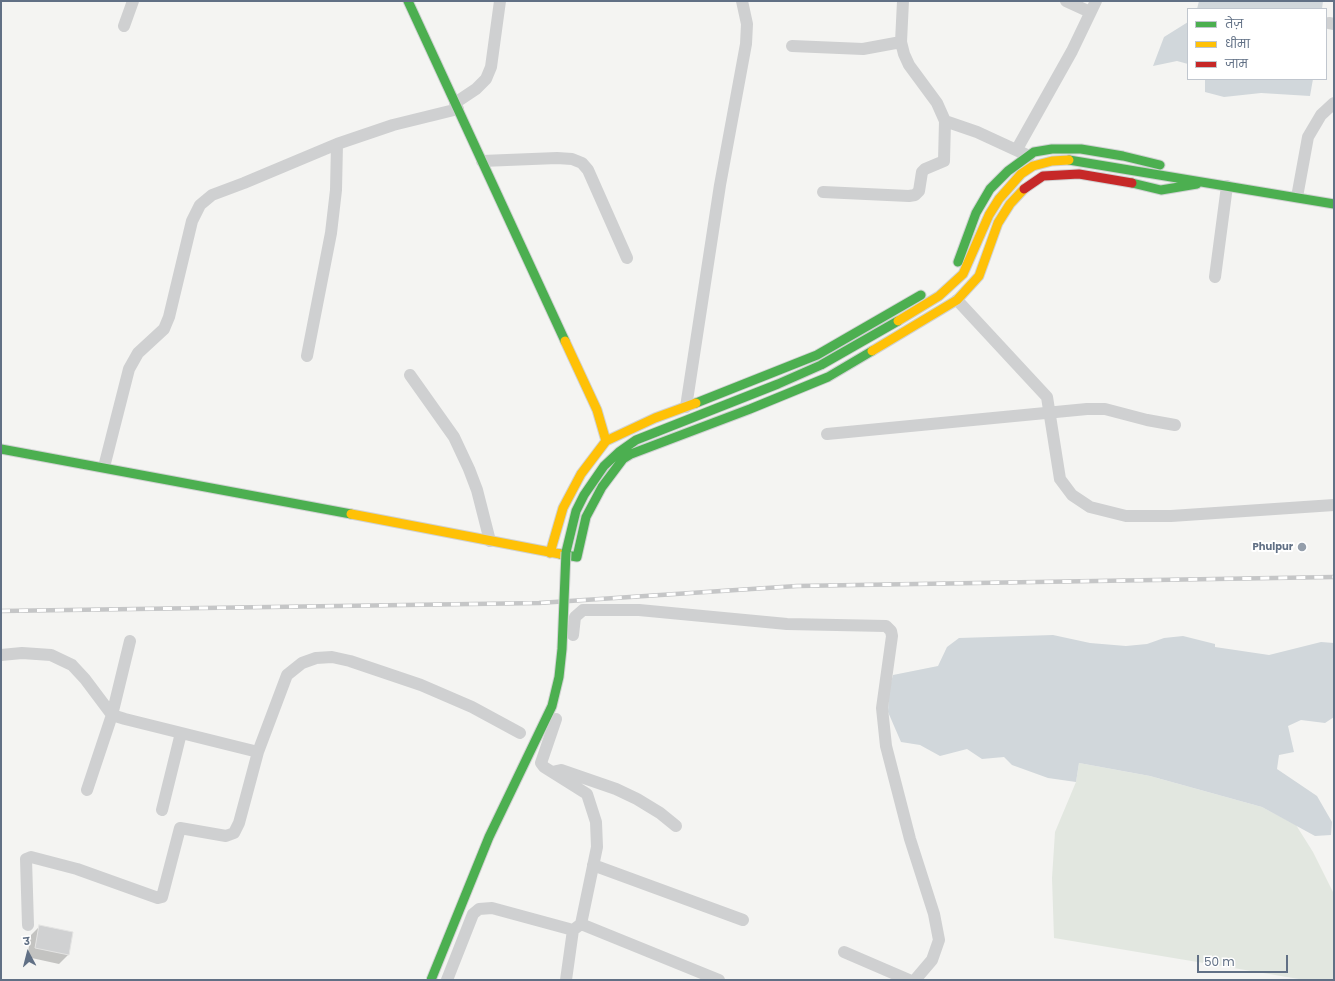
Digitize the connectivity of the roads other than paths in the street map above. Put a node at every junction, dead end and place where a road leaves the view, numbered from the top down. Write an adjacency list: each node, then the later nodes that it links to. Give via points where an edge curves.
1 (133, 1): 9 (street)
2 (408, 1): 13 (main road)
3 (500, 1): 13 (street, via 489,73 476,89)
4 (742, 1): 31 (street, via 747,24 746,44 720,185)
5 (903, 1): 10 (street)
6 (1066, 1): 8 (street)
7 (1096, 1): 8 (street)
8 (1090, 12): 16 (street)
9 (124, 26)
10 (901, 42): 11 (street, via 863,49); 14 (street, via 909,65 937,103)
11 (792, 46)
12 (1334, 103): 22 (street, via 1321,115 1308,137)
13 (456, 106): 15 (street); 18 (main road)
14 (945, 121): 16 (street); 21 (street, via 944,161 922,172 919,191 915,194 909,196)
15 (337, 144): 29 (street, via 336,190 331,233); 39 (street, via 212,195 200,205 192,221 164,329 138,353 129,369)
16 (1017, 149): 17 (street)
17 (1029, 156): 19 (main road, via 1034,152 1052,149 1088,150 1168,167); 25 (main road, via 1008,171 990,189 976,213 957,264)
18 (482, 161): 24 (street, via 557,158 582,163 588,170); 32 (main road)
19 (1203, 183): 20 (main road); 28 (main road, via 1161,190 1079,174 1043,176 1024,189 1010,204 998,224 979,276); 58 (main road, bridge, via 1087,162 1052,161 1034,166 1021,174 1006,189 989,215 963,274 953,285 915,312 821,365 636,440 600,471 584,494 570,530 566,552 562,649 552,706 489,837)
20 (1227, 186): 22 (main road); 26 (street)
21 (823, 192)
22 (1297, 197): 23 (main road)
23 (1334, 204)
24 (627, 258)
25 (948, 275)
26 (1215, 277)
27 (926, 292): 31 (main road, via 817,355)
28 (957, 300): 33 (street, via 1038,386 1047,397); 42 (main road, via 828,377 631,454 623,459 602,487 586,518 577,557)
29 (308, 356)
30 (410, 375): 41 (street, via 454,437 477,490)
31 (686, 407): 35 (main road)
32 (597, 410): 35 (main road); 37 (main road)
33 (1051, 412): 34 (street, via 1105,409); 36 (street); 40 (street, via 1060,479 1072,495 1090,507 1126,516 1171,516)
34 (1175, 425)
35 (621, 433): 37 (main road)
36 (827, 434)
37 (606, 441): 42 (main road, via 581,474 564,508)
38 (1, 449): 39 (main road)
39 (104, 467): 41 (main road)
40 (1334, 505)
41 (490, 541): 42 (main road)
42 (550, 553)
43 (130, 641): 45 (street)
44 (1, 655): 45 (street, via 50,655 72,665 89,683)
45 (112, 715): 46 (street); 50 (street)
46 (181, 733): 48 (street); 51 (street)
47 (520, 733): 48 (street, via 472,707 421,685 350,661 332,657 316,658 302,663 287,675)
48 (258, 752): 55 (street, via 240,823 234,833 226,836 180,828 162,897 158,898 76,869 31,857 26,859)
49 (552, 772): 52 (street, via 562,770 616,789 654,809); 53 (street, via 587,794 596,822); 63 (street, via 544,767 541,759 562,702 575,617 581,612 639,610 787,624 886,626 892,636 882,708 886,746 910,838 934,914 939,940 932,960)
50 (87, 790)
51 (162, 810)
52 (676, 826)
53 (593, 865): 54 (street); 56 (street)
54 (742, 920)
55 (28, 925)
56 (577, 927): 59 (street, via 492,908 479,909 473,914); 60 (street); 61 (street)
57 (844, 952): 62 (street)
58 (431, 980)
59 (448, 980)
60 (566, 980)
61 (719, 980)
62 (909, 980)
63 (915, 980)

